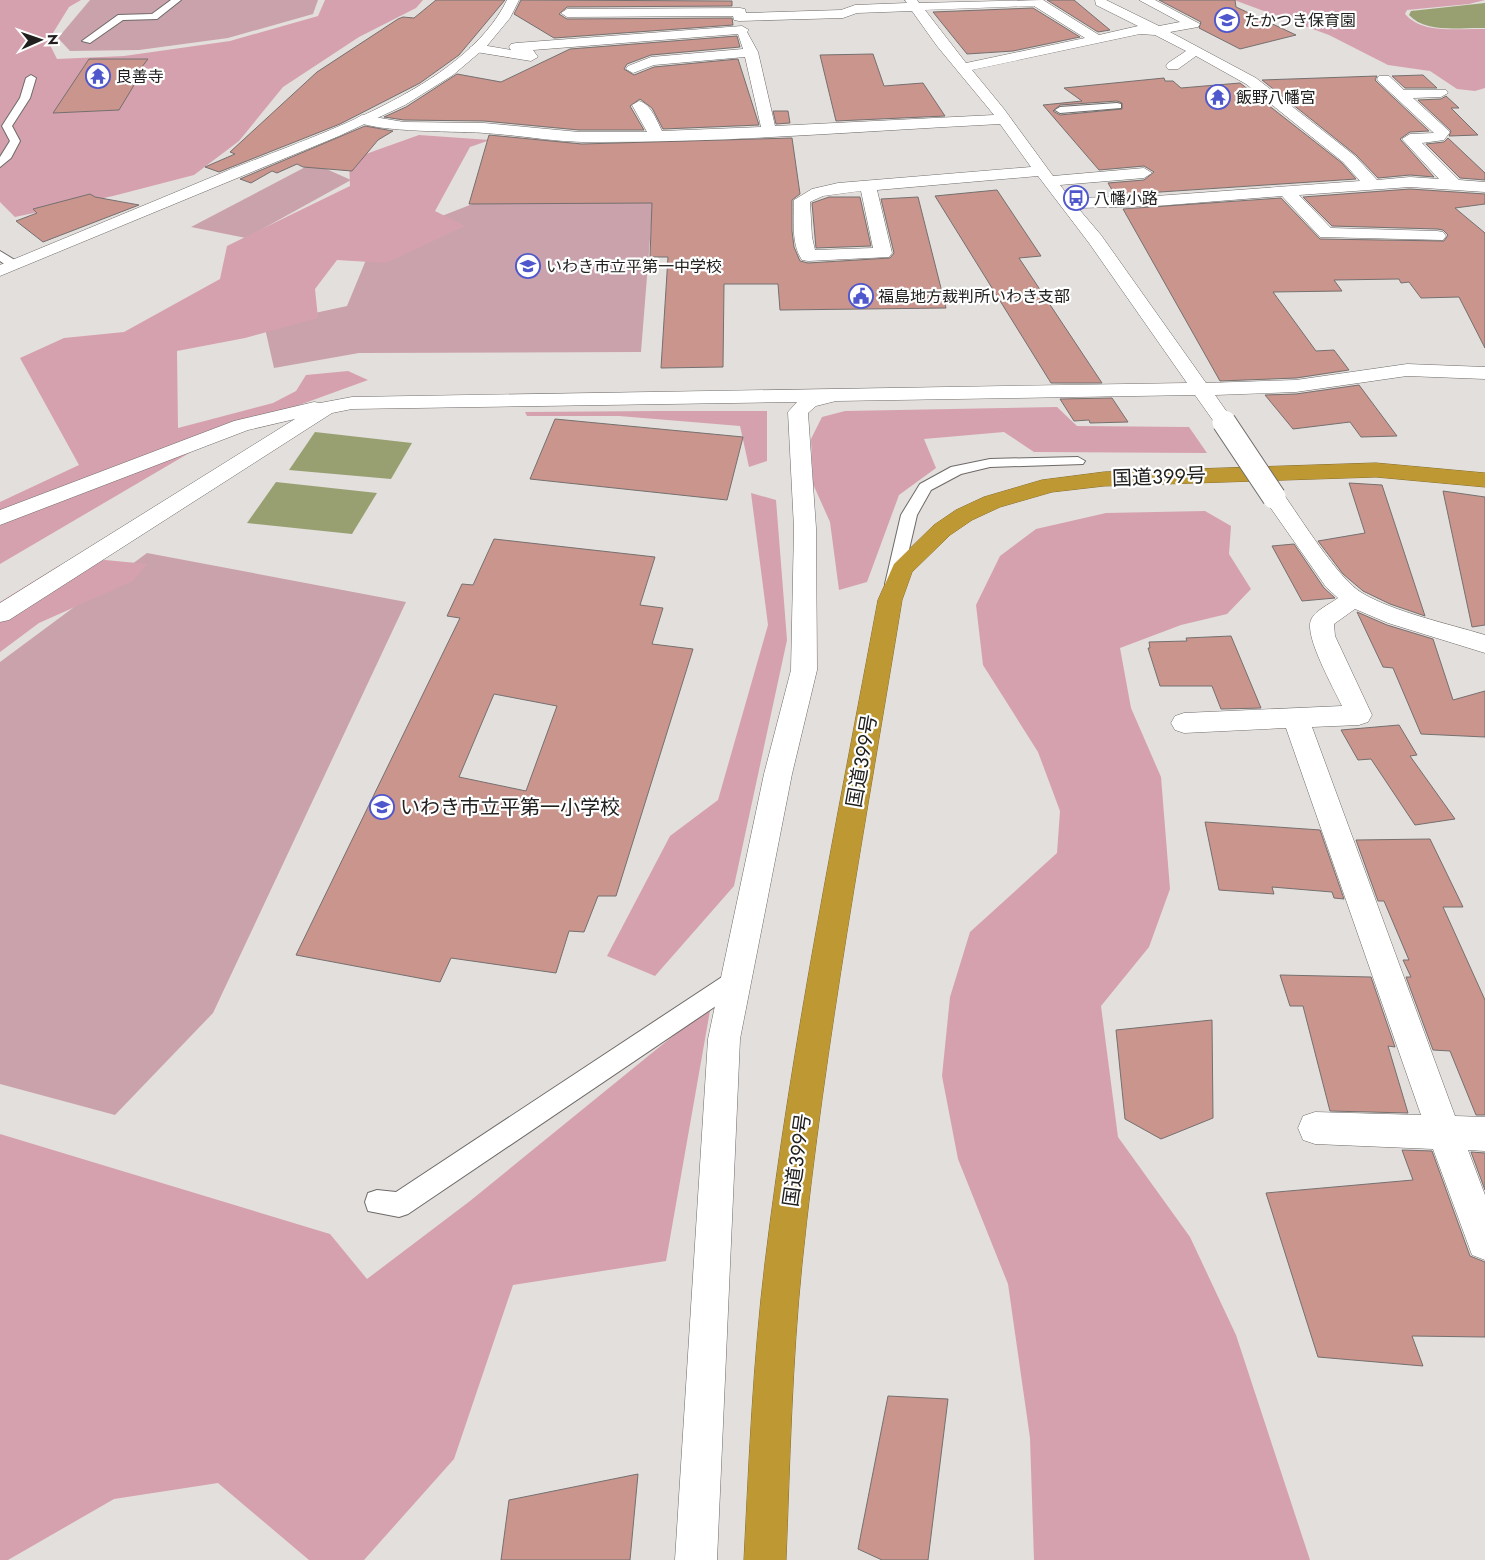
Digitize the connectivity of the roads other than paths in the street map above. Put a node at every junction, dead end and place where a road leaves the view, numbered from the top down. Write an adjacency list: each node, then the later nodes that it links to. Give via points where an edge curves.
1 (177, 0): 10 (lane, via 154,16 121,17)
2 (1145, 0): 8 (street, via 1193,24)
3 (512, 1): 11 (street, via 498,27)
4 (1100, 2): 8 (street)
5 (914, 4): 7 (street, via 843,14); 9 (street, via 1037,2); 16 (street)
6 (567, 13): 7 (street)
7 (740, 15): 11 (street, via 516,47 531,57); 13 (street)
8 (1155, 31): 9 (street, via 1140,30); 12 (street)
9 (1098, 40): 16 (street)
10 (87, 41)
11 (476, 48): 25 (street, via 400,102)
12 (1196, 50): 14 (street); 33 (street, via 1251,81 1349,159)
13 (751, 52): 15 (street, via 651,61); 26 (street)
14 (1173, 66)
15 (633, 68)
16 (963, 68): 24 (street)
17 (32, 78): 28 (lane, via 25,98 8,123 16,141)
18 (1384, 79): 20 (street)
19 (1440, 93): 20 (street)
20 (1400, 94): 31 (street, via 1442,132 1438,137 1410,139)
21 (639, 105): 27 (street)
22 (1117, 106): 23 (lane)
23 (1060, 110)
24 (1004, 119): 26 (street); 30 (street)
25 (362, 120): 27 (street, via 404,126 484,128 579,137); 39 (street)
26 (769, 131): 27 (street)
27 (658, 137)
28 (0, 164)
29 (1144, 173): 30 (street)
30 (1046, 176): 32 (street); 36 (street)
31 (1454, 184): 33 (street, via 1410,182); 34 (street)
32 (868, 186): 32 (street, via 831,189 802,200 803,236 808,256 883,253)
33 (1374, 186): 35 (street)
34 (1485, 187)
35 (1288, 193): 36 (street); 37 (street, via 1326,233)
36 (1065, 203): 41 (street, via 1095,239)
37 (1438, 236)
38 (0, 255): 39 (lane)
39 (7, 268)
40 (1485, 373): 41 (street, via 1407,370 1296,386)
41 (1200, 389): 42 (street); 47 (street, bridge, via 1334,581)
42 (842, 394): 43 (street, via 393,401); 53 (street, via 809,402 798,412 805,528 804,670 778,774)
43 (326, 408): 46 (street, via 310,408 241,425); 49 (street)
44 (1078, 461): 48 (lane, via 990,463 956,470 925,487 909,515)
45 (1485, 480): 48 (highway, 国道399号, via 1376,470 1104,479 1050,485 992,502 942,530 902,569)
46 (0, 518)
47 (1353, 599): 50 (street); 51 (street, via 1322,621 1321,627 1358,715)
48 (890, 600): 60 (highway, 国道399号, via 812,1054 788,1228 774,1389)
49 (0, 614)
50 (1485, 644)
51 (1296, 719): 52 (street); 55 (street, via 1342,840)
52 (1184, 723)
53 (736, 980): 57 (lane, via 400,1205); 59 (street, via 724,1039)
54 (1315, 1128): 55 (street)
55 (1443, 1134): 56 (street); 58 (street)
56 (1485, 1134)
57 (377, 1202)
58 (1485, 1242)
59 (696, 1560)
60 (765, 1560)

